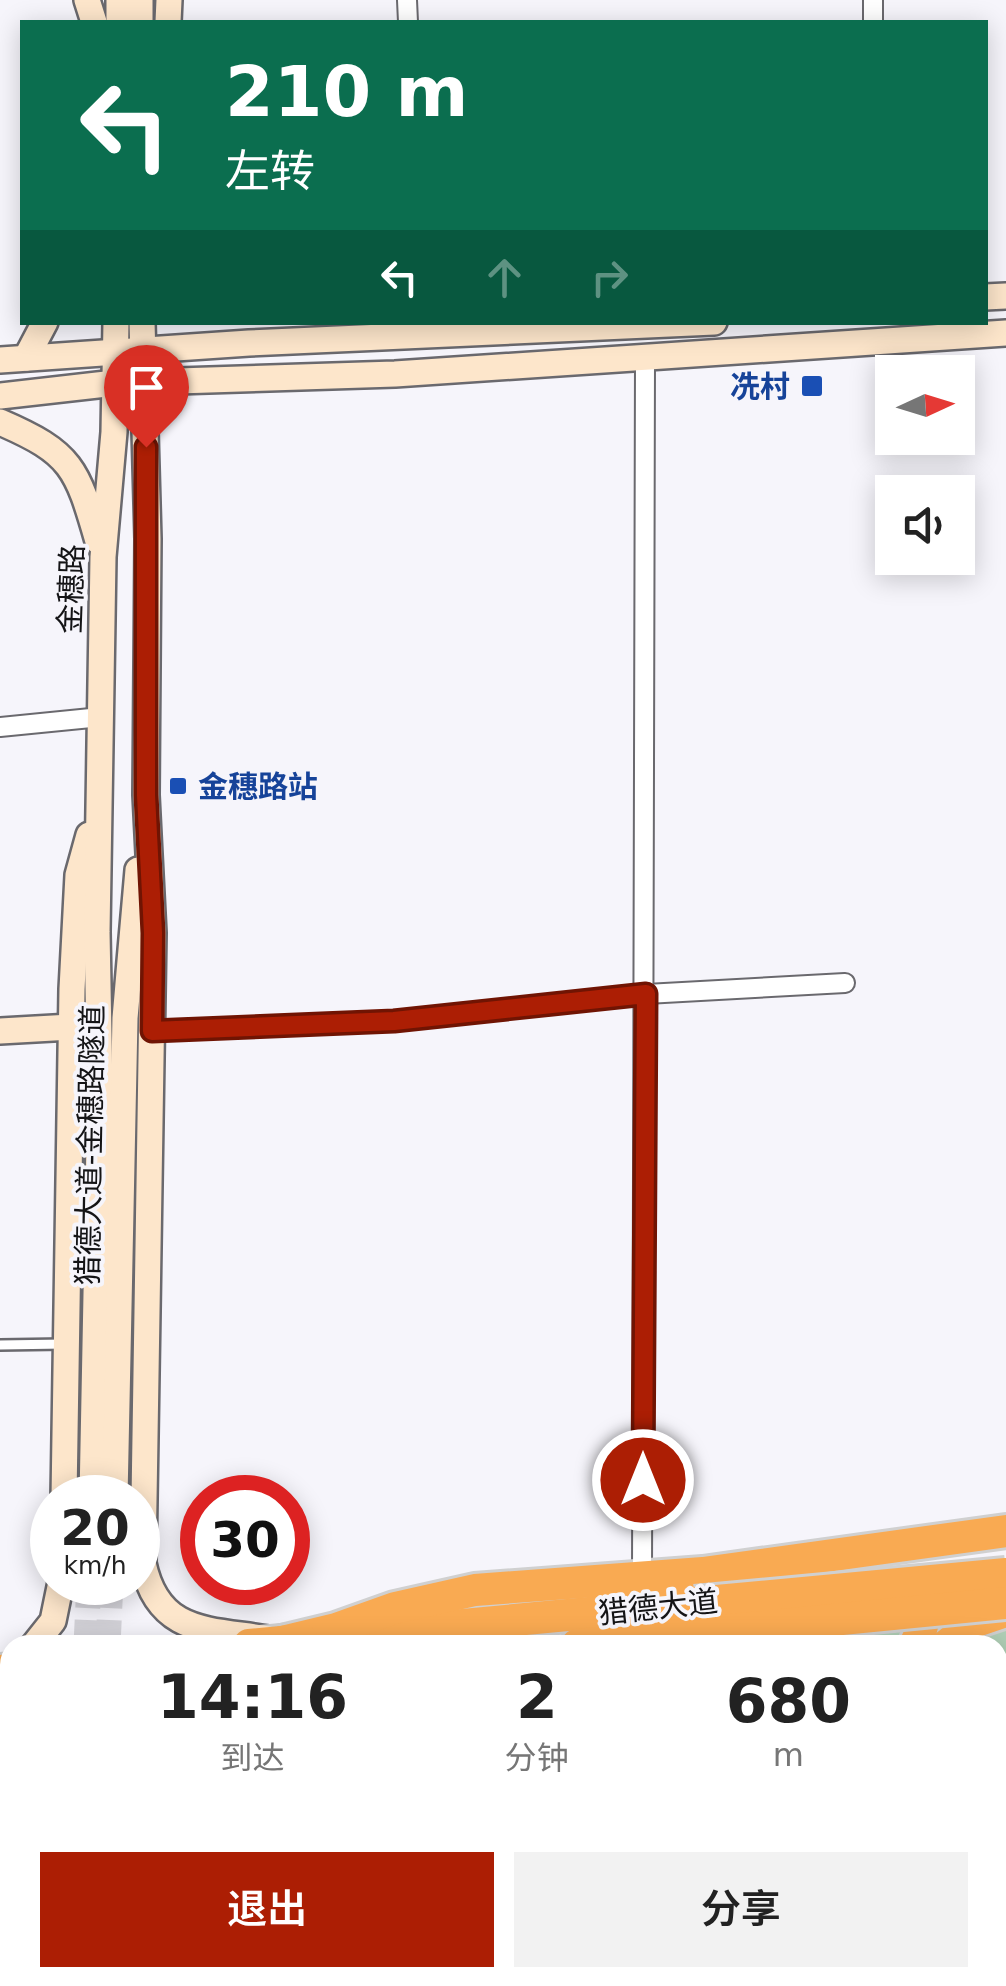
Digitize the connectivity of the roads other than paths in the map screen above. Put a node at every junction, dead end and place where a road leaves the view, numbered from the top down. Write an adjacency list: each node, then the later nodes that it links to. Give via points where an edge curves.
1 (43, 325): 11 (main road)
2 (116, 325): 10 (main road, 金穗路)
3 (145, 325): 9 (main road)
4 (225, 325): 8 (main road)
5 (603, 325): 6 (main road)
6 (380, 331): 8 (main road)
7 (1006, 334): 12 (main road)
8 (249, 342): 9 (main road)
9 (143, 349): 10 (main road); 15 (main road)
10 (116, 354): 11 (main road); 14 (main road, 金穗路)
11 (26, 358): 13 (main road)
12 (646, 359): 15 (main road); 24 (street)
13 (0, 360)
14 (116, 383): 15 (main road); 16 (main road); 18 (main road, 金穗路)
15 (144, 383): 21 (main road)
16 (0, 396)
17 (0, 422): 18 (main road, via 40,439 65,459 81,483)
18 (102, 557): 19 (main road, 金穗路)
19 (101, 717): 20 (street); 22 (main road, 金穗路)
20 (0, 728)
21 (146, 795): 27 (main road); 32 (main road, 猎德大道-金穗路隧道, via 125,1018)
22 (99, 796): 25 (main road, via 78,876); 31 (main road, 猎德大道-金穗路隧道)
23 (845, 983): 24 (street)
24 (646, 994): 27 (street, via 394,1021); 37 (street)
25 (71, 1026): 26 (main road); 28 (main road)
26 (0, 1031)
27 (152, 1031): 33 (main road)
28 (67, 1344): 29 (lane); 30 (main road)
29 (0, 1345)
30 (64, 1475)
31 (92, 1475)
32 (115, 1475)
33 (142, 1475)
34 (1006, 1532): 35 (highway)
35 (888, 1548): 37 (highway); 48 (highway, via 916,1572 922,1589)
36 (1006, 1574): 42 (highway, 猎德大道, bridge)
37 (642, 1578): 45 (highway, via 475,1590)
38 (160, 1603): 44 (main road, via 176,1620)
39 (1006, 1603): 42 (highway, 猎德大道, bridge)
40 (56, 1605): 43 (main road)
41 (1006, 1611): 49 (highway)
42 (697, 1618): 46 (highway, 猎德大道); 47 (highway, 猎德大道)
43 (42, 1635)
44 (231, 1635)
45 (306, 1635)
46 (404, 1635)
47 (621, 1635)
48 (919, 1635)
49 (959, 1635)

